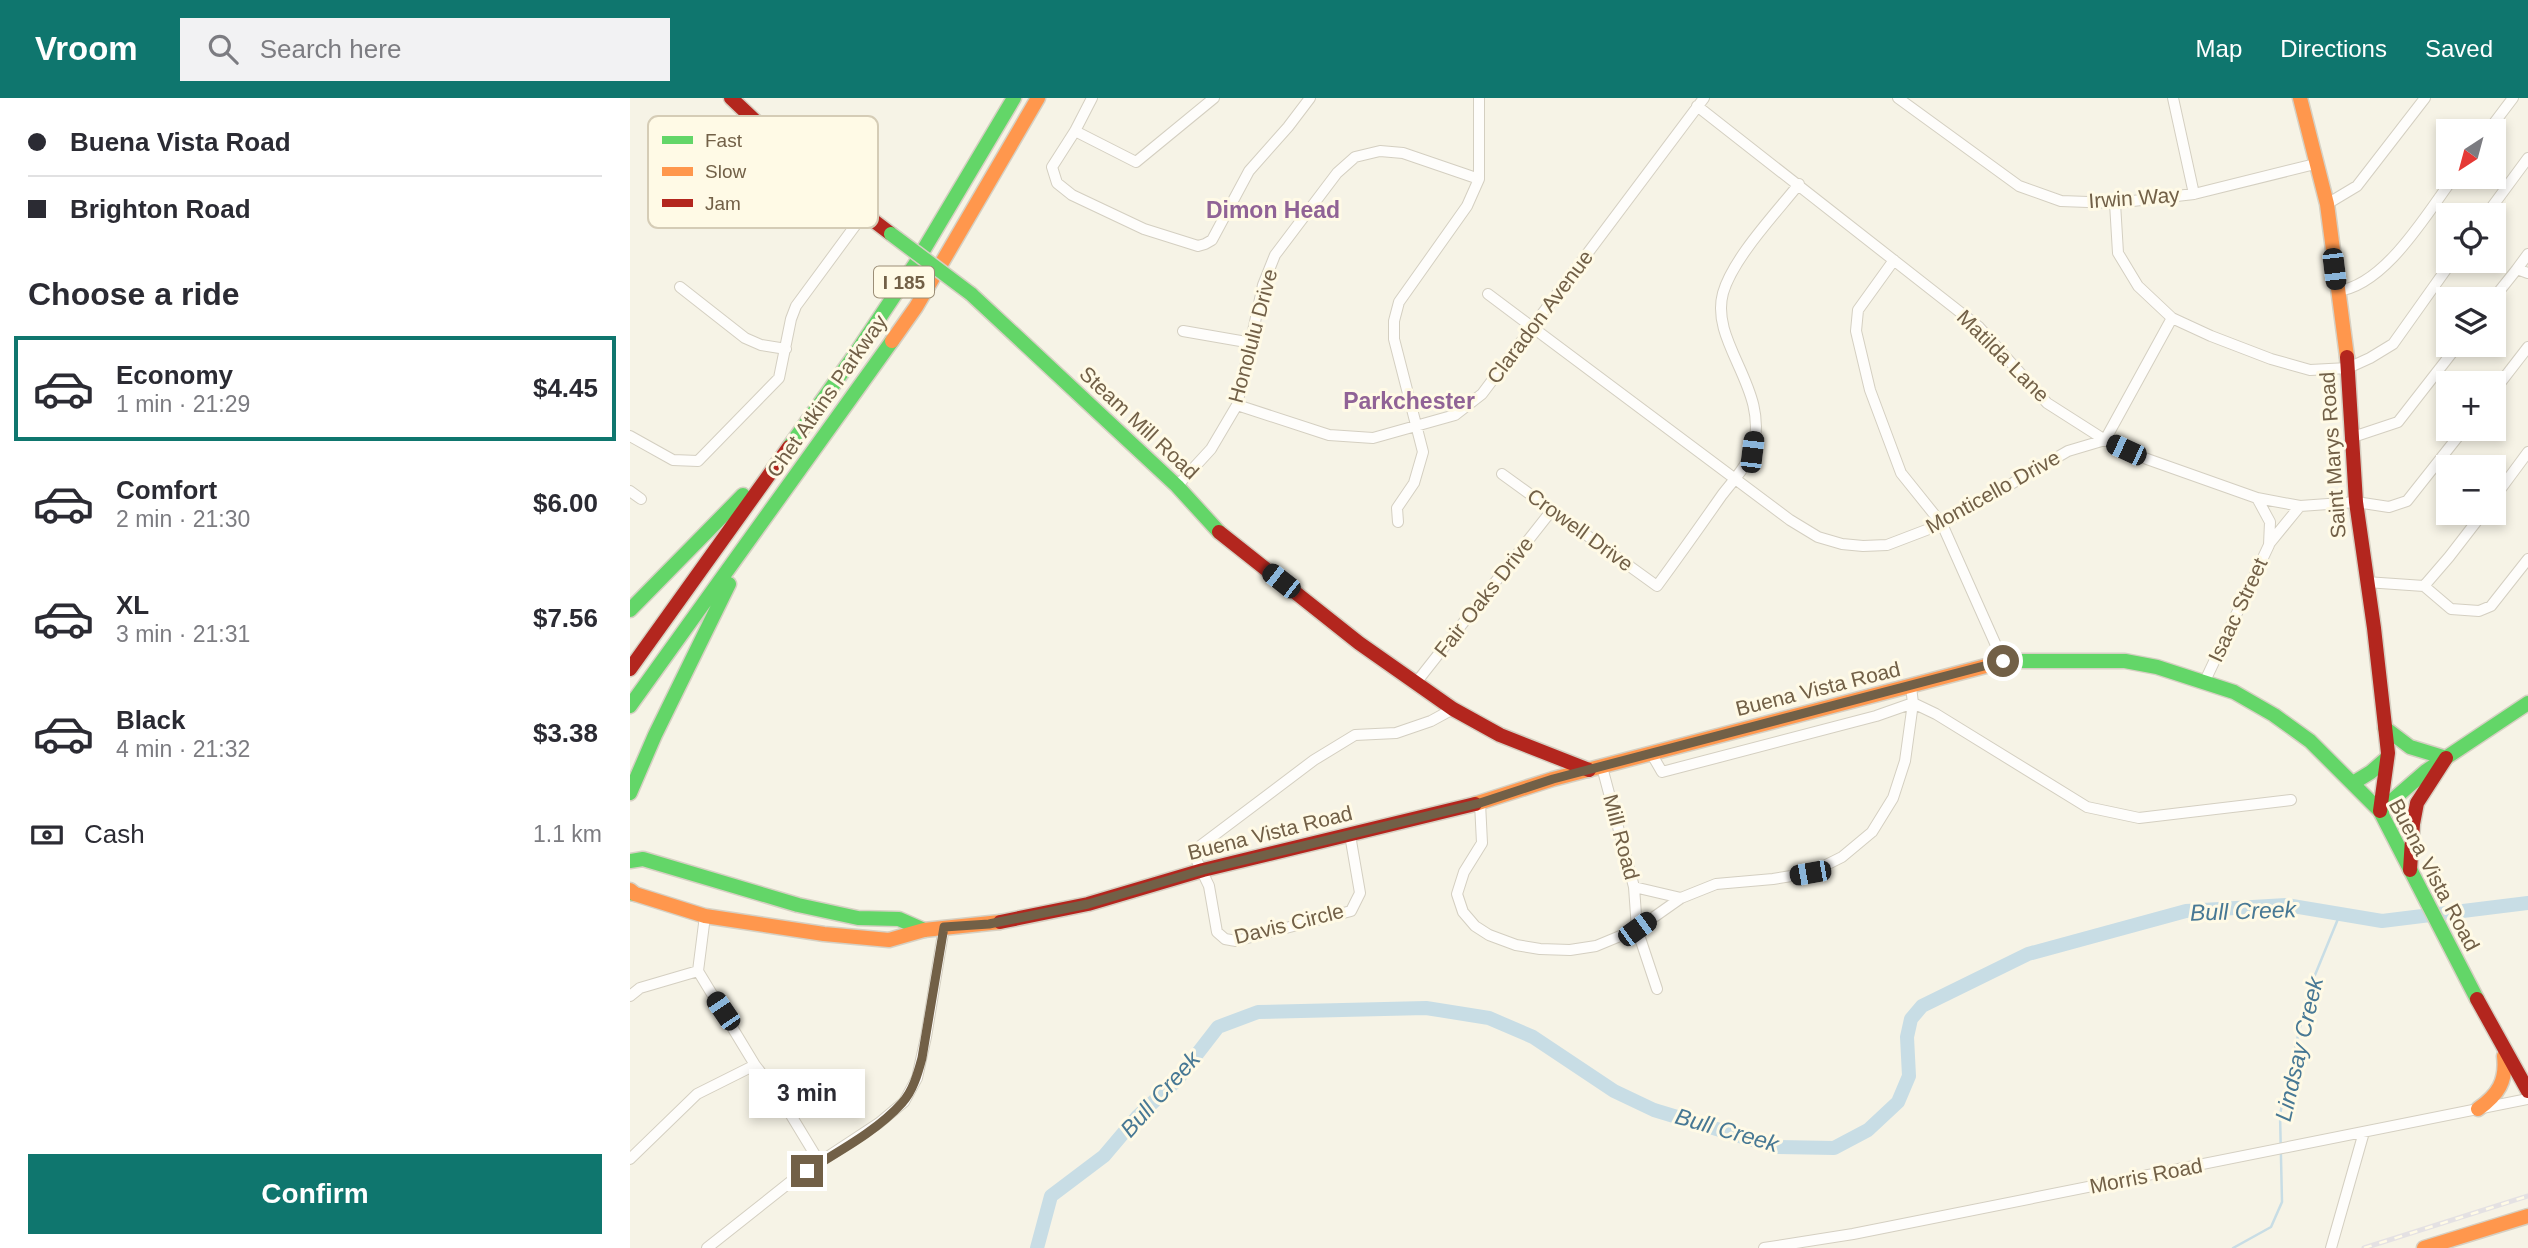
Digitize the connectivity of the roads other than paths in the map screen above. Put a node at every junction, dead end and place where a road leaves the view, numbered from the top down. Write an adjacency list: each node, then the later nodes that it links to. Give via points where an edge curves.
1 (731, 98): 14 (main road, Steam Mill Road)
2 (1014, 98): 53 (main road, Chet Atkins Parkway / I 185, via 915,267)
3 (1038, 98): 54 (main road, Chet Atkins Parkway / I 185, via 916,307)
4 (1092, 98): 16 (street)
5 (1214, 98): 16 (street, via 1136,162)
6 (1310, 98): 16 (street, via 1249,171 1212,240 1198,246 1144,229 1072,195 1057,183 1052,167)
7 (1479, 98): 19 (street)
8 (1898, 98): 24 (street, Irwin Way, via 2019,186 2061,201)
9 (2173, 98): 22 (street)
10 (2300, 98): 18 (main road, Saint Marys Road)
11 (2425, 98): 25 (street, via 2357,186)
12 (2513, 98): 15 (street)
13 (1700, 102): 20 (street, Matilda Lane); 38 (street, Claradon Avenue)
14 (748, 116)
15 (2497, 119)
16 (1075, 131)
17 (2528, 158): 23 (street)
18 (2315, 164): 22 (street, Irwin Way); 25 (main road, Saint Marys Road)
19 (1479, 179): 40 (street, Honolulu Drive, via 1403,153 1380,151 1355,158 1337,173 1275,255 1263,285); 47 (street, via 1467,206 1399,302 1394,321 1394,339)
20 (1799, 184): 29 (street, Matilda Lane); 56 (street, via 1756,237 1723,292 1724,328 1748,383 1756,418 1752,452)
21 (2444, 189): 35 (street, via 2379,271 2348,290)
22 (2194, 194): 24 (street, Irwin Way)
23 (2495, 203)
24 (2115, 204): 37 (street, via 2119,253 2137,286)
25 (2327, 204): 35 (main road, Saint Marys Road)
26 (878, 225): 58 (main road, Steam Mill Road, bridge, via 971,294)
27 (853, 228): 42 (street, via 796,306)
28 (2528, 254): 30 (street)
29 (1894, 260): 50 (street, Matilda Lane, via 1979,327 2047,403); 66 (street, via 1858,310 1856,331 1870,390 1901,472)
30 (2517, 269): 32 (street); 34 (street)
31 (2443, 273): 44 (street, via 2393,344)
32 (2528, 273)
33 (680, 287): 42 (street, via 745,338)
34 (2503, 287)
35 (2337, 291): 44 (main road, Saint Marys Road)
36 (1488, 295): 38 (street, Monticello Drive)
37 (2172, 318): 44 (street, via 2271,359 2310,370); 50 (street)
38 (1532, 327): 47 (street, Claradon Avenue, via 1482,394 1455,415); 56 (street, Monticello Drive)
39 (1184, 331): 40 (street)
40 (1252, 343): 46 (street, Honolulu Drive)
41 (2528, 347): 45 (street)
42 (786, 349): 48 (street, via 779,378 698,461 673,460)
43 (2449, 357): 49 (street, via 2398,422)
44 (2348, 368): 49 (main road, Saint Marys Road)
45 (2506, 375)
46 (1237, 405): 47 (street, Claradon Avenue, via 1329,435 1373,438); 58 (street, Honolulu Drive, via 1211,450)
47 (1416, 428): 65 (street, via 1423,452 1415,483 1397,508)
48 (630, 436)
49 (2353, 437): 62 (main road, Saint Marys Road)
50 (2105, 440): 60 (street, Matilda Lane); 66 (street, Monticello Drive, via 2068,451)
51 (2454, 441): 62 (street, Matilda Lane, via 2407,501 2389,508)
52 (2528, 452): 57 (street)
53 (780, 458): 72 (main road); 74 (main road, Chet Atkins Parkway / I 185)
54 (808, 459): 80 (main road, Chet Atkins Parkway / I 185); 90 (main road, via 731,580)
55 (1502, 474): 64 (street, Crowell Drive)
56 (1735, 478): 64 (street, Crowell Drive, via 1657,586); 66 (street, Monticello Drive, via 1808,531 1842,544 1887,545)
57 (2506, 482)
58 (1177, 486): 76 (main road, Steam Mill Road, via 1222,535)
59 (630, 491): 61 (street)
60 (2257, 498): 63 (street, Matilda Lane); 68 (street, Isaac Street, via 2270,522)
61 (641, 499)
62 (2356, 502): 63 (street, Matilda Lane); 70 (main road, Saint Marys Road)
63 (2300, 506): 68 (street)
64 (1552, 510): 76 (street, Fair Oaks Drive)
65 (1398, 522)
66 (1942, 524): 73 (street)
67 (2474, 525): 71 (street)
68 (2269, 545): 75 (street, Isaac Street)
69 (2528, 559): 71 (street, via 2491,606 2479,611 2451,609)
70 (2366, 582): 71 (street); 82 (main road, Saint Marys Road)
71 (2424, 586)
72 (630, 610)
73 (2003, 661): 75 (main road, Buena Vista Road, via 2125,661); 77 (main road, Buena Vista Road)
74 (630, 669)
75 (2204, 683): 89 (main road, Buena Vista Road, via 2234,692 2274,715 2309,740)
76 (1415, 684): 81 (main road, Steam Mill Road)
77 (1911, 687): 79 (street); 84 (main road, Buena Vista Road)
78 (2528, 702): 86 (main road)
79 (1913, 703): 84 (street, via 1662,772); 91 (street, via 2087,807 2139,818); 100 (street, via 1905,761 1893,798 1872,832 1842,857 1810,873 1716,884)
80 (630, 706)
81 (1453, 709): 83 (main road, Steam Mill Road); 96 (street, via 1395,733 1355,735 1314,760 1196,849)
82 (2385, 728): 85 (main road, Saint Marys Road); 86 (main road, via 2410,747)
83 (1537, 750): 87 (main road, Steam Mill Road); 88 (main road)
84 (1651, 753): 87 (main road, Buena Vista Road)
85 (2387, 758): 89 (main road); 93 (main road, Saint Marys Road)
86 (2446, 758): 93 (main road); 97 (main road, via 2417,803)
87 (1595, 769): 88 (main road, Buena Vista Road); 98 (street, Mill Road)
88 (1553, 779): 92 (main road, Buena Vista Road)
89 (2353, 783): 93 (main road, Buena Vista Road)
90 (630, 793)
91 (2291, 800)
92 (1480, 803): 94 (main road, Buena Vista Road); 103 (street, via 1482,843 1457,894 1463,912 1475,926 1516,945 1570,950 1595,946)
93 (2380, 811): 97 (main road, Buena Vista Road)
94 (1350, 835): 96 (main road, Buena Vista Road); 96 (street, Davis Circle, via 1360,893 1351,911 1236,940 1217,932)
95 (630, 861): 104 (main road, Buena Vista Road, via 643,859 829,912 900,919)
96 (1203, 870): 102 (main road, Buena Vista Road, via 1088,904 989,924)
97 (2410, 873): 108 (main road, Buena Vista Road)
98 (1634, 887): 100 (street); 103 (street, Mill Road)
99 (632, 892): 101 (main road, Buena Vista Road)
100 (1681, 898): 103 (street)
101 (705, 916): 104 (main road, Buena Vista Road, via 889,940); 105 (street)
102 (944, 927): 104 (main road, Buena Vista Road); 115 (street, via 917,1078 904,1102 879,1124)
103 (1637, 929): 106 (street, Mill Road)
104 (924, 930)
105 (698, 971): 107 (street, via 640,988); 109 (street)
106 (1657, 989)
107 (630, 996)
108 (2501, 1043): 110 (main road, Buena Vista Road); 112 (main road, via 2504,1083 2496,1096)
109 (755, 1065): 114 (street, via 697,1094); 115 (street)
110 (2528, 1091)
111 (2528, 1099): 112 (street, Morris Road)
112 (2478, 1109): 113 (street, Morris Road)
113 (2364, 1132): 118 (street, Morris Road); 119 (street)
114 (630, 1159)
115 (820, 1163): 117 (street)
116 (2528, 1216): 120 (main road)
117 (707, 1248)
118 (1764, 1248)
119 (2330, 1248)
120 (2424, 1248)

